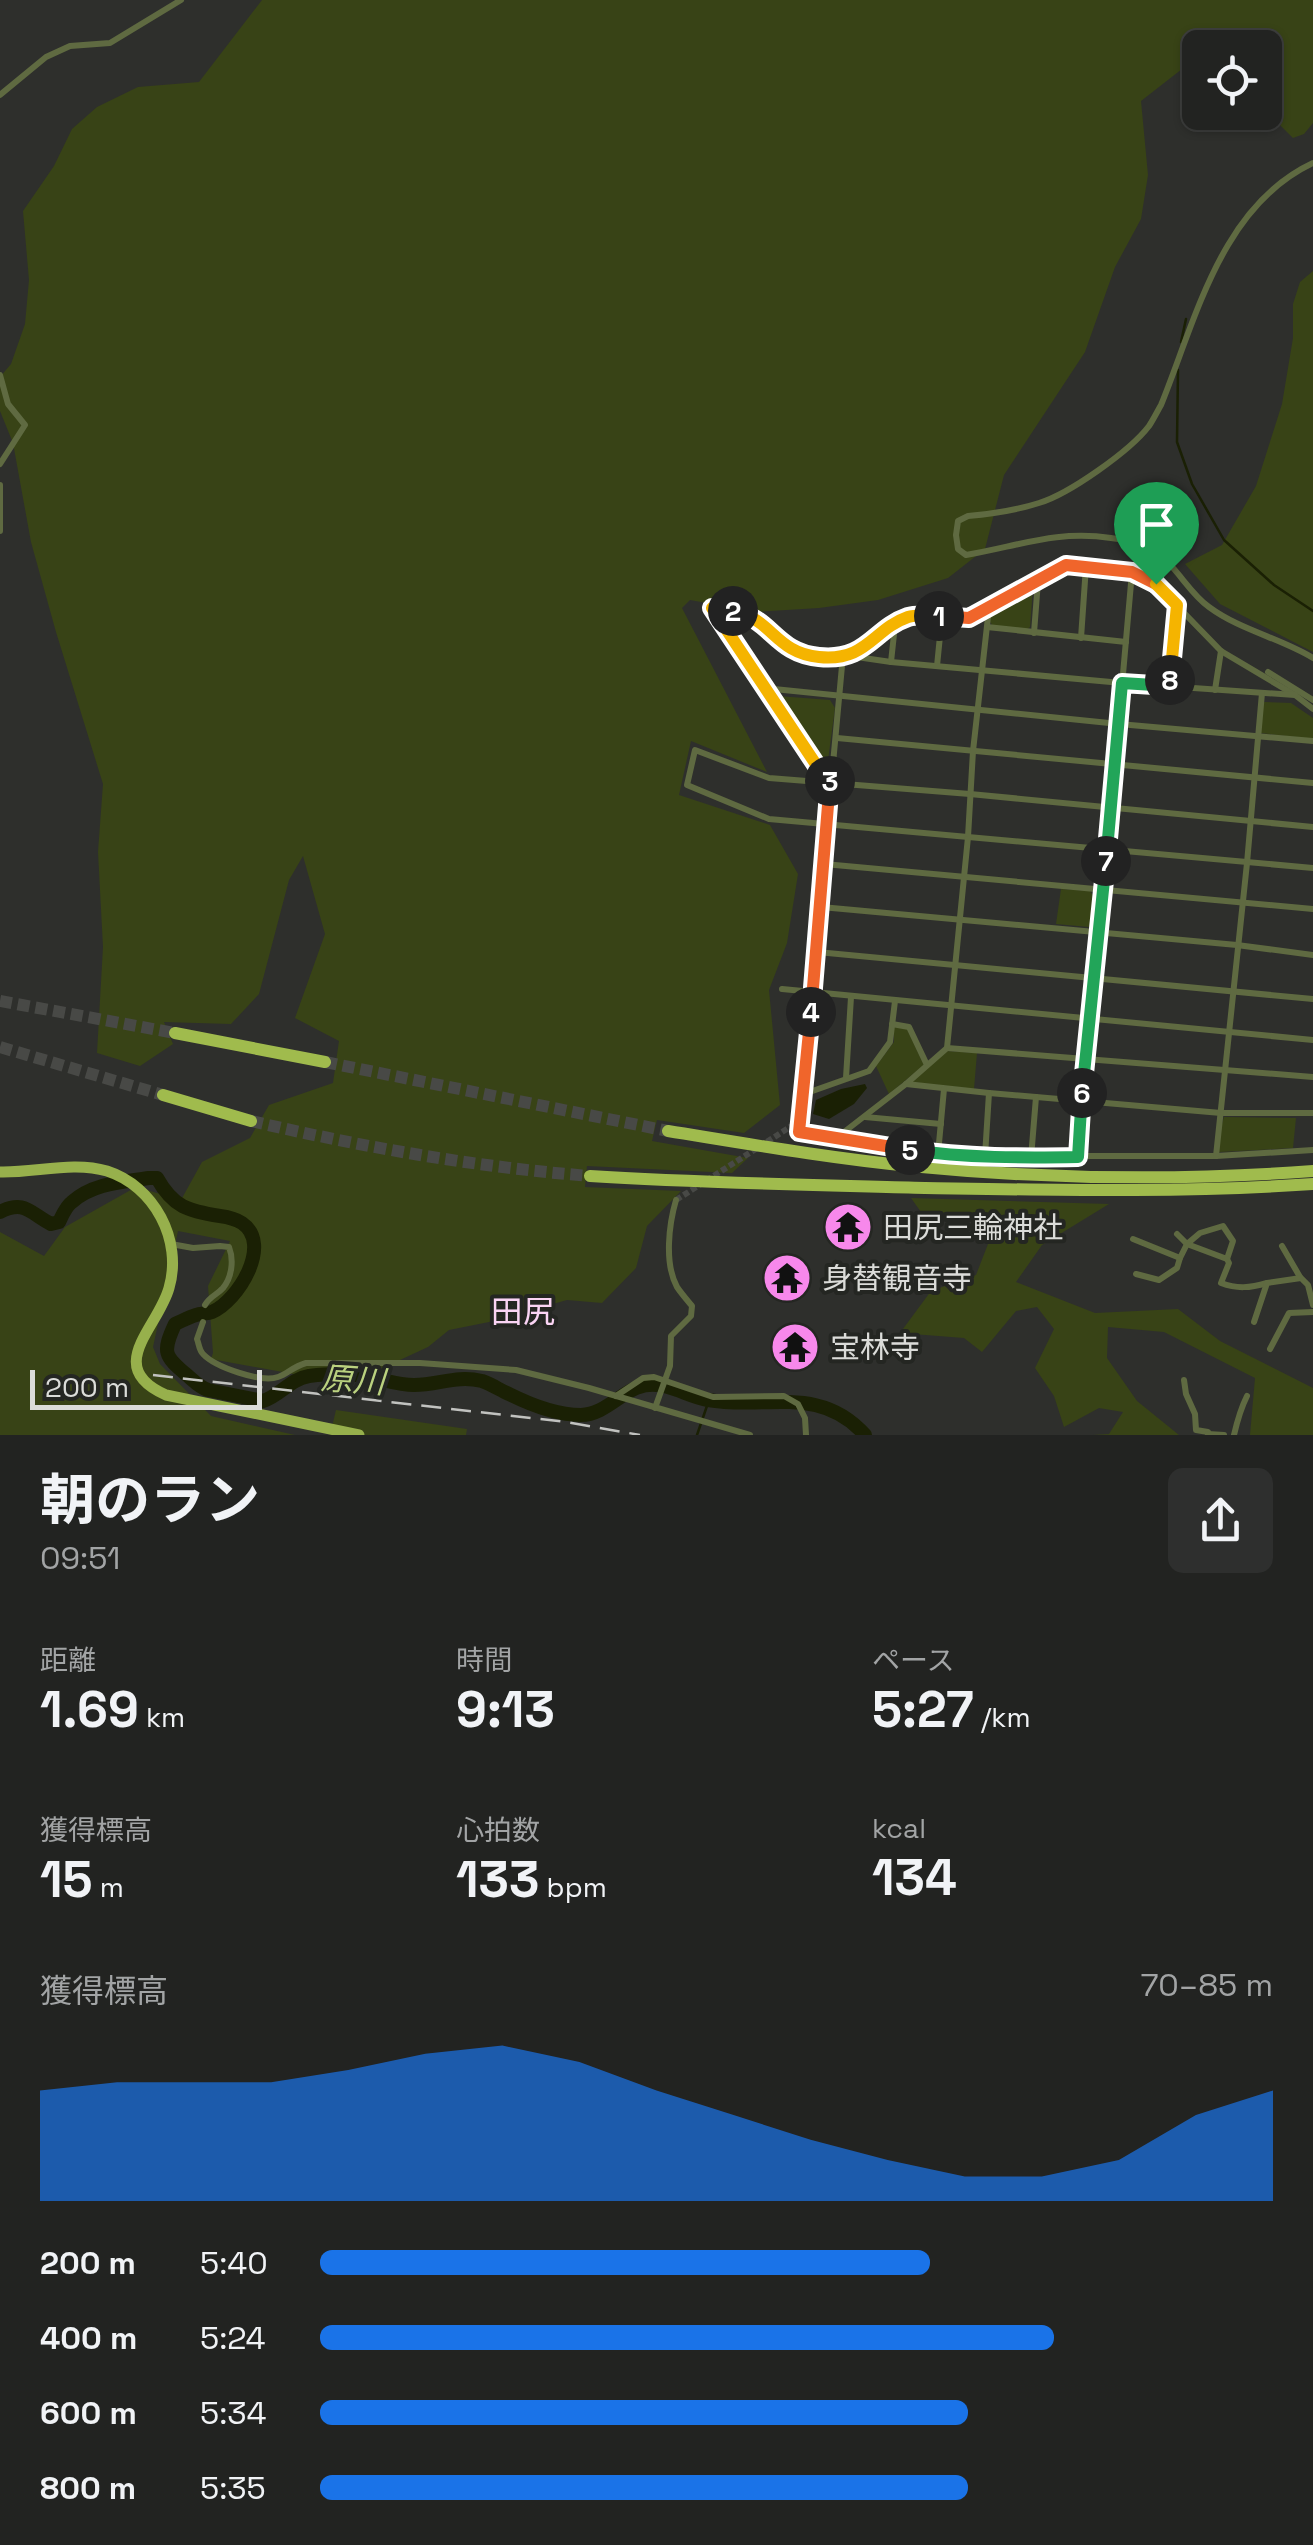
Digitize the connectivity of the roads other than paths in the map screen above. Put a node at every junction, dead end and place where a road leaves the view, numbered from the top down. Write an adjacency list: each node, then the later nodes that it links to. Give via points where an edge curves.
1 (182, 0): 2 (street, via 110,43 70,46 46,57)
2 (0, 95)
3 (1313, 163): 21 (street, via 1294,172 1244,221 1223,252 1148,427 1060,495 968,516 958,521 956,535 966,555 1062,535 1126,540 1175,568 1206,605)
4 (0, 375): 5 (street, via 8,404 25,425)
5 (0, 464)
6 (0, 484): 7 (street)
7 (0, 531)
8 (1086, 566): 9 (street); 10 (street, via 1066,565); 17 (street)
9 (1132, 572): 11 (street); 18 (street)
10 (1038, 580): 12 (street); 16 (street)
11 (1177, 605): 19 (street); 27 (street)
12 (989, 608): 13 (street, via 969,618); 15 (street)
13 (942, 616): 14 (street, via 910,616); 23 (street)
14 (895, 625): 20 (street, via 860,652); 22 (street)
15 (987, 627): 16 (street); 24 (street)
16 (1034, 633): 17 (street)
17 (1080, 638): 18 (street)
18 (1126, 642): 26 (street)
19 (1221, 651): 29 (street); 32 (street)
20 (843, 655): 22 (street); 28 (street, via 802,654 755,618 712,608); 31 (street)
21 (1313, 658)
22 (891, 662): 23 (street)
23 (937, 666): 24 (street)
24 (983, 670): 26 (street); 34 (street)
25 (1268, 672): 33 (street)
26 (1122, 683): 27 (street); 36 (street)
27 (1170, 686): 29 (street)
28 (764, 688): 31 (street); 43 (street)
29 (1215, 690): 30 (street)
30 (1262, 693): 32 (street); 37 (street)
31 (840, 695): 34 (street); 38 (street)
32 (1295, 695): 35 (street)
33 (1313, 700)
34 (978, 709): 36 (street); 40 (street)
35 (1313, 709)
36 (1119, 724): 37 (street); 41 (street)
37 (1257, 736): 39 (street); 42 (street)
38 (837, 738): 40 (street); 43 (street)
39 (1313, 741)
40 (973, 752): 41 (street); 45 (street)
41 (1115, 764): 42 (street); 46 (street)
42 (1254, 776): 44 (street); 47 (street)
43 (828, 781): 45 (street); 48 (street); 48 (street, via 769,778 695,750 687,786 769,819)
44 (1313, 784)
45 (970, 794): 46 (street); 50 (street)
46 (1110, 807): 47 (street); 51 (street)
47 (1249, 821): 49 (street); 52 (street)
48 (828, 823): 50 (street); 53 (street)
49 (1313, 827)
50 (968, 837): 51 (street); 55 (street)
51 (1108, 849): 52 (street); 56 (street)
52 (1247, 862): 54 (street); 57 (street)
53 (824, 864): 55 (street); 58 (street)
54 (1313, 868)
55 (964, 877): 56 (street); 60 (street)
56 (1104, 890): 57 (street); 61 (street)
57 (1243, 903): 59 (street); 62 (street)
58 (821, 907): 60 (street); 63 (street)
59 (1313, 909)
60 (960, 921): 61 (street); 65 (street)
61 (1098, 932): 62 (street); 66 (street)
62 (1237, 946): 64 (street); 68 (street)
63 (817, 952): 65 (street); 69 (street)
64 (1313, 955)
65 (955, 964): 66 (street); 73 (street)
66 (1094, 978): 68 (street); 74 (street)
67 (782, 989): 69 (street)
68 (1233, 991): 71 (street); 76 (street)
69 (812, 994): 70 (street); 89 (street)
70 (852, 997): 72 (street); 85 (street)
71 (1313, 999)
72 (896, 1001): 73 (street); 75 (street)
73 (951, 1007): 74 (street); 79 (street)
74 (1089, 1020): 76 (street); 80 (street)
75 (892, 1024): 82 (street, via 909,1026); 85 (street, via 890,1042 870,1071)
76 (1229, 1031): 78 (street); 83 (street)
77 (174, 1033): 81 (highway)
78 (1313, 1040)
79 (947, 1048): 80 (street); 82 (street)
80 (1086, 1059): 83 (street); 92 (street)
81 (325, 1062)
82 (927, 1066): 86 (street)
83 (1225, 1071): 84 (street); 93 (street)
84 (1313, 1076)
85 (846, 1078): 89 (street)
86 (906, 1084): 87 (street); 95 (street)
87 (944, 1089): 88 (street); 97 (street)
88 (989, 1093): 91 (street); 102 (street)
89 (804, 1094): 99 (street, via 799,1132)
90 (163, 1095): 96 (highway)
91 (1036, 1097): 92 (street); 105 (street)
92 (1082, 1100): 93 (street); 104 (street)
93 (1221, 1113): 94 (street); 103 (street)
94 (1313, 1114)
95 (864, 1117): 97 (street); 99 (street)
96 (251, 1120)
97 (941, 1124): 101 (street)
98 (668, 1130): 106 (highway, via 968,1171 1167,1177)
99 (835, 1139): 101 (street)
100 (1313, 1150): 103 (street)
101 (938, 1154): 102 (street)
102 (985, 1156): 105 (street)
103 (1216, 1156): 104 (street)
104 (1078, 1157): 105 (street)
105 (1031, 1158)
106 (1313, 1171)
107 (0, 1172): 113 (highway, via 107,1171 146,1194)
108 (590, 1176): 109 (highway, via 1041,1190)
109 (1313, 1184)
110 (676, 1200): 127 (street, via 669,1243 676,1285 692,1306 672,1336)
111 (1177, 1234): 114 (street)
112 (1133, 1239): 116 (street)
113 (171, 1244): 121 (street, via 229,1248 229,1276); 132 (highway, via 169,1289 136,1358 137,1372 150,1388)
114 (1187, 1244): 116 (street); 117 (street); 117 (street, via 1223,1226 1234,1241)
115 (1282, 1246): 119 (street)
116 (1180, 1258): 118 (street, via 1159,1280)
117 (1227, 1259): 120 (street, via 1221,1282 1248,1288)
118 (1136, 1274)
119 (1301, 1278): 120 (street); 122 (street)
120 (1267, 1283): 124 (street)
121 (205, 1306)
122 (1313, 1308): 125 (street, via 1288,1313)
123 (202, 1322): 128 (street, via 196,1339 203,1354 260,1379 306,1363 462,1365 516,1370)
124 (1254, 1322)
125 (1270, 1349)
126 (1184, 1380): 131 (street, via 1196,1430)
127 (665, 1381): 128 (street, via 643,1378); 130 (street); 134 (street, via 713,1397 784,1396 798,1404)
128 (616, 1396): 130 (street)
129 (1247, 1396): 136 (street)
130 (655, 1408): 133 (street)
131 (1208, 1434): 135 (street)
132 (359, 1435)
133 (750, 1435)
134 (806, 1435)
135 (1224, 1435)
136 (1234, 1435)

